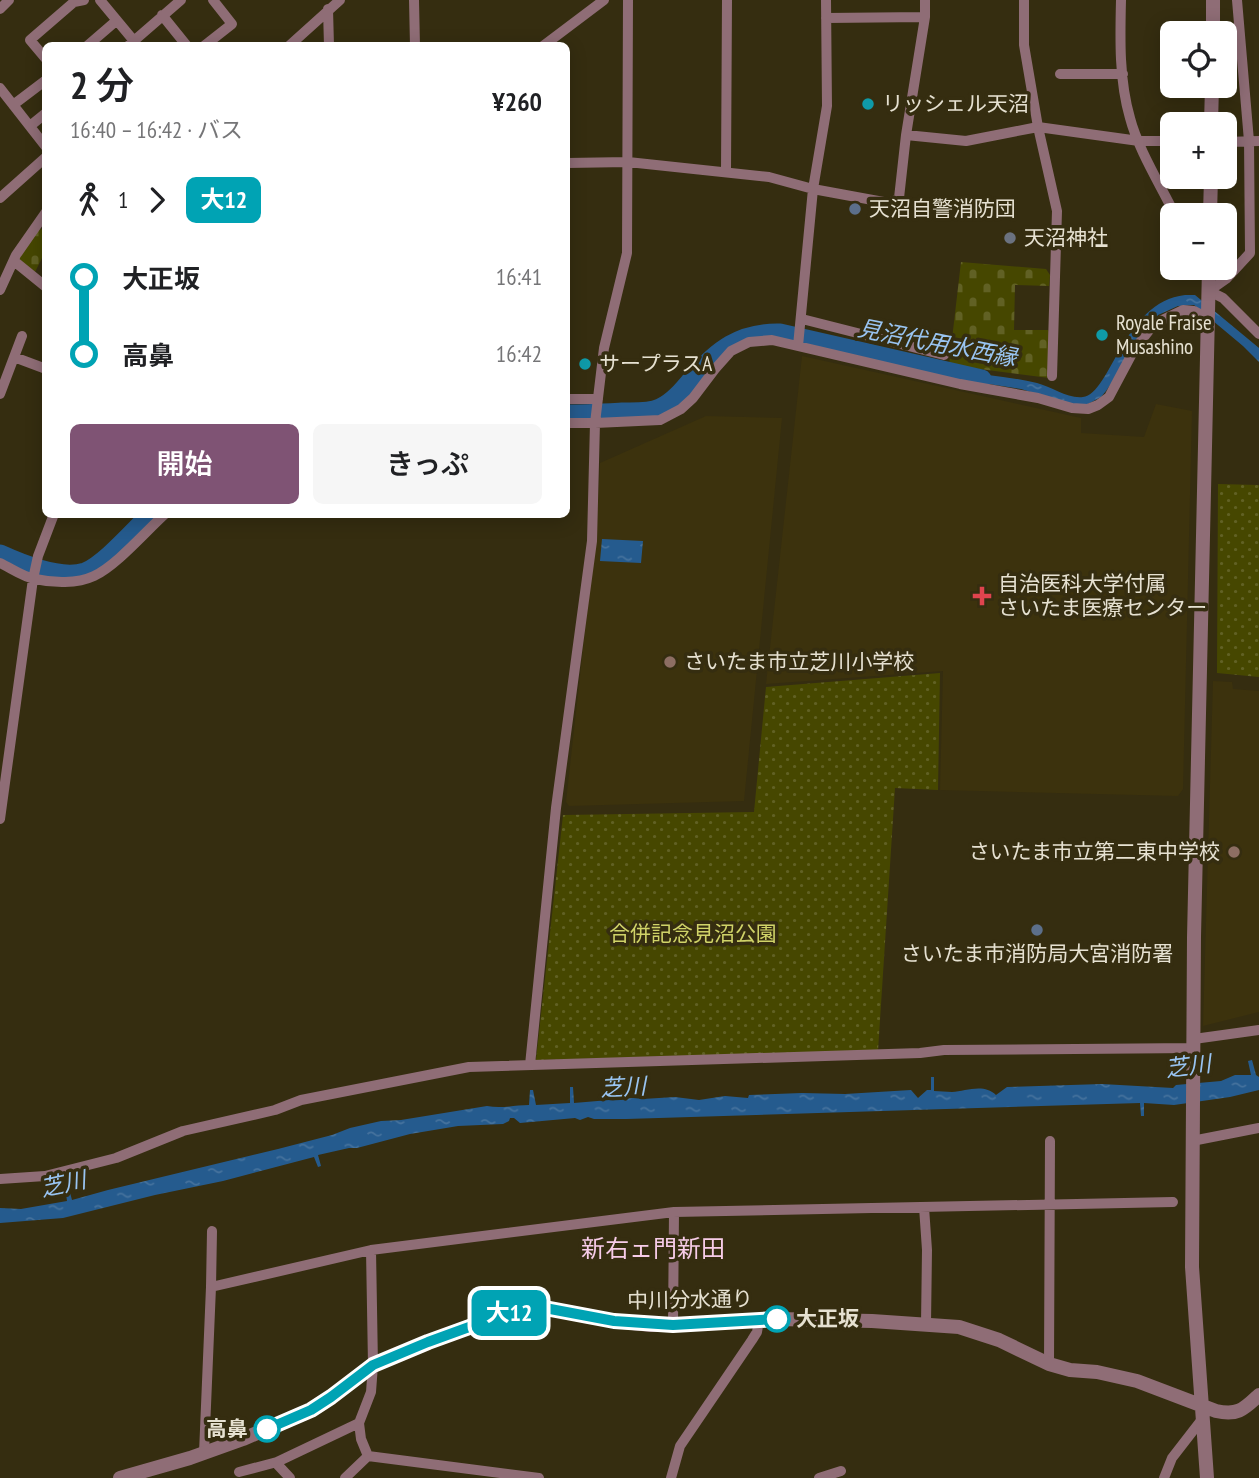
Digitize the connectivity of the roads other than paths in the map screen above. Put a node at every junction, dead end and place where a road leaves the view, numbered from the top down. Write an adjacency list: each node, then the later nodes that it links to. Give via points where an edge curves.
1 (9, 0): 17 (street)
2 (83, 0): 33 (street, via 74,2 30,40)
3 (100, 0): 22 (street)
4 (181, 0): 19 (street)
5 (213, 0): 28 (street, via 232,24)
6 (340, 0): 18 (street)
7 (414, 0): 31 (street)
8 (604, 0): 32 (street)
9 (628, 0): 48 (street)
10 (727, 0): 50 (street)
11 (826, 0): 21 (street)
12 (925, 0): 20 (street)
13 (1024, 0): 41 (street, via 1024,45)
14 (1121, 0): 35 (street)
15 (1213, 0): 23 (street)
16 (1237, 0): 45 (street)
17 (0, 9)
18 (328, 9): 29 (street); 30 (street)
19 (162, 15): 26 (street); 27 (street)
20 (925, 17): 21 (street); 42 (street)
21 (826, 18): 51 (street, via 827,106)
22 (116, 21): 24 (street); 25 (street)
23 (1213, 21)
24 (92, 42)
25 (130, 42)
26 (132, 42)
27 (184, 42)
28 (209, 42)
29 (293, 42)
30 (329, 42)
31 (415, 42)
32 (548, 42)
33 (42, 54)
34 (1060, 74): 35 (street)
35 (1123, 74): 43 (street, via 1130,119)
36 (42, 83): 38 (street)
37 (0, 88): 38 (street)
38 (13, 105): 40 (street)
39 (42, 116): 40 (street)
40 (30, 127): 46 (street)
41 (1038, 127): 42 (street, via 966,141); 43 (street); 68 (street, via 1057,211)
42 (906, 135): 51 (street, via 899,198 889,203)
43 (1139, 141): 44 (street); 53 (street)
44 (1160, 141)
45 (1254, 141): 59 (street, via 1250,253)
46 (42, 142)
47 (42, 161): 52 (street)
48 (628, 162): 49 (street); 50 (street); 71 (street, via 627,253 604,348)
49 (570, 163)
50 (726, 172): 51 (street)
51 (813, 189): 60 (street)
52 (0, 198)
53 (1169, 203)
54 (42, 218): 55 (street)
55 (13, 261): 57 (street); 58 (street)
56 (1209, 280): 59 (street)
57 (42, 284)
58 (0, 290)
59 (1209, 294): 61 (street); 62 (street, via 1223,298)
60 (802, 320): 64 (street); 65 (street)
61 (1209, 321): 64 (street, via 1183,310 1154,324 1109,397 1088,409); 81 (street)
62 (1259, 334)
63 (22, 336): 66 (street)
64 (799, 346): 73 (street, via 772,340 749,342 731,351 681,408 660,419)
65 (944, 355)
66 (14, 357): 67 (street); 69 (street)
67 (42, 368)
68 (1052, 376)
69 (0, 394)
70 (570, 399): 71 (street)
71 (598, 399): 73 (street)
72 (570, 423): 73 (street)
73 (595, 423): 82 (street, via 592,541 556,808)
74 (52, 518): 77 (street)
75 (161, 518): 77 (street, via 107,569 93,576 79,581)
76 (0, 563): 77 (street)
77 (33, 579): 78 (street)
78 (2, 785): 79 (street)
79 (0, 819)
80 (1259, 1030): 81 (street)
81 (1194, 1047): 82 (street, via 944,1050); 84 (street)
82 (530, 1066): 86 (street, via 470,1067 301,1100 183,1131 104,1161 45,1176)
83 (1259, 1128): 84 (street)
84 (1192, 1135): 100 (street, via 1192,1267)
85 (1050, 1141): 88 (street)
86 (0, 1179)
87 (1172, 1202): 88 (street)
88 (1049, 1204): 89 (street); 97 (street)
89 (924, 1208): 90 (street); 95 (street)
90 (674, 1212): 92 (street); 96 (street)
91 (212, 1231): 93 (street)
92 (371, 1250): 93 (street); 98 (street)
93 (211, 1287): 102 (street)
94 (759, 1320): 95 (street, 中川分水通り); 96 (street, 中川分水通り); 112 (street, via 752,1340 680,1446)
95 (926, 1324): 97 (street, 中川分水通り, via 958,1327 999,1340)
96 (673, 1325): 98 (street, 中川分水通り, via 614,1321 532,1307)
97 (1049, 1364): 100 (street, 中川分水通り, via 1137,1381)
98 (373, 1365): 101 (street, via 371,1392); 102 (street, 中川分水通り, via 311,1410)
99 (1259, 1395): 100 (street, 中川分水通り, via 1237,1413)
100 (1202, 1412): 114 (street); 115 (street)
101 (359, 1423): 103 (street); 104 (street)
102 (204, 1453): 108 (street, 中川分水通り)
103 (368, 1456): 107 (street); 110 (street)
104 (276, 1463): 106 (street); 109 (street)
105 (841, 1471): 113 (street)
106 (239, 1472)
107 (516, 1476): 111 (street)
108 (120, 1478)
109 (290, 1478)
110 (345, 1478)
111 (539, 1478)
112 (671, 1478)
113 (819, 1478)
114 (1164, 1478)
115 (1207, 1478)

